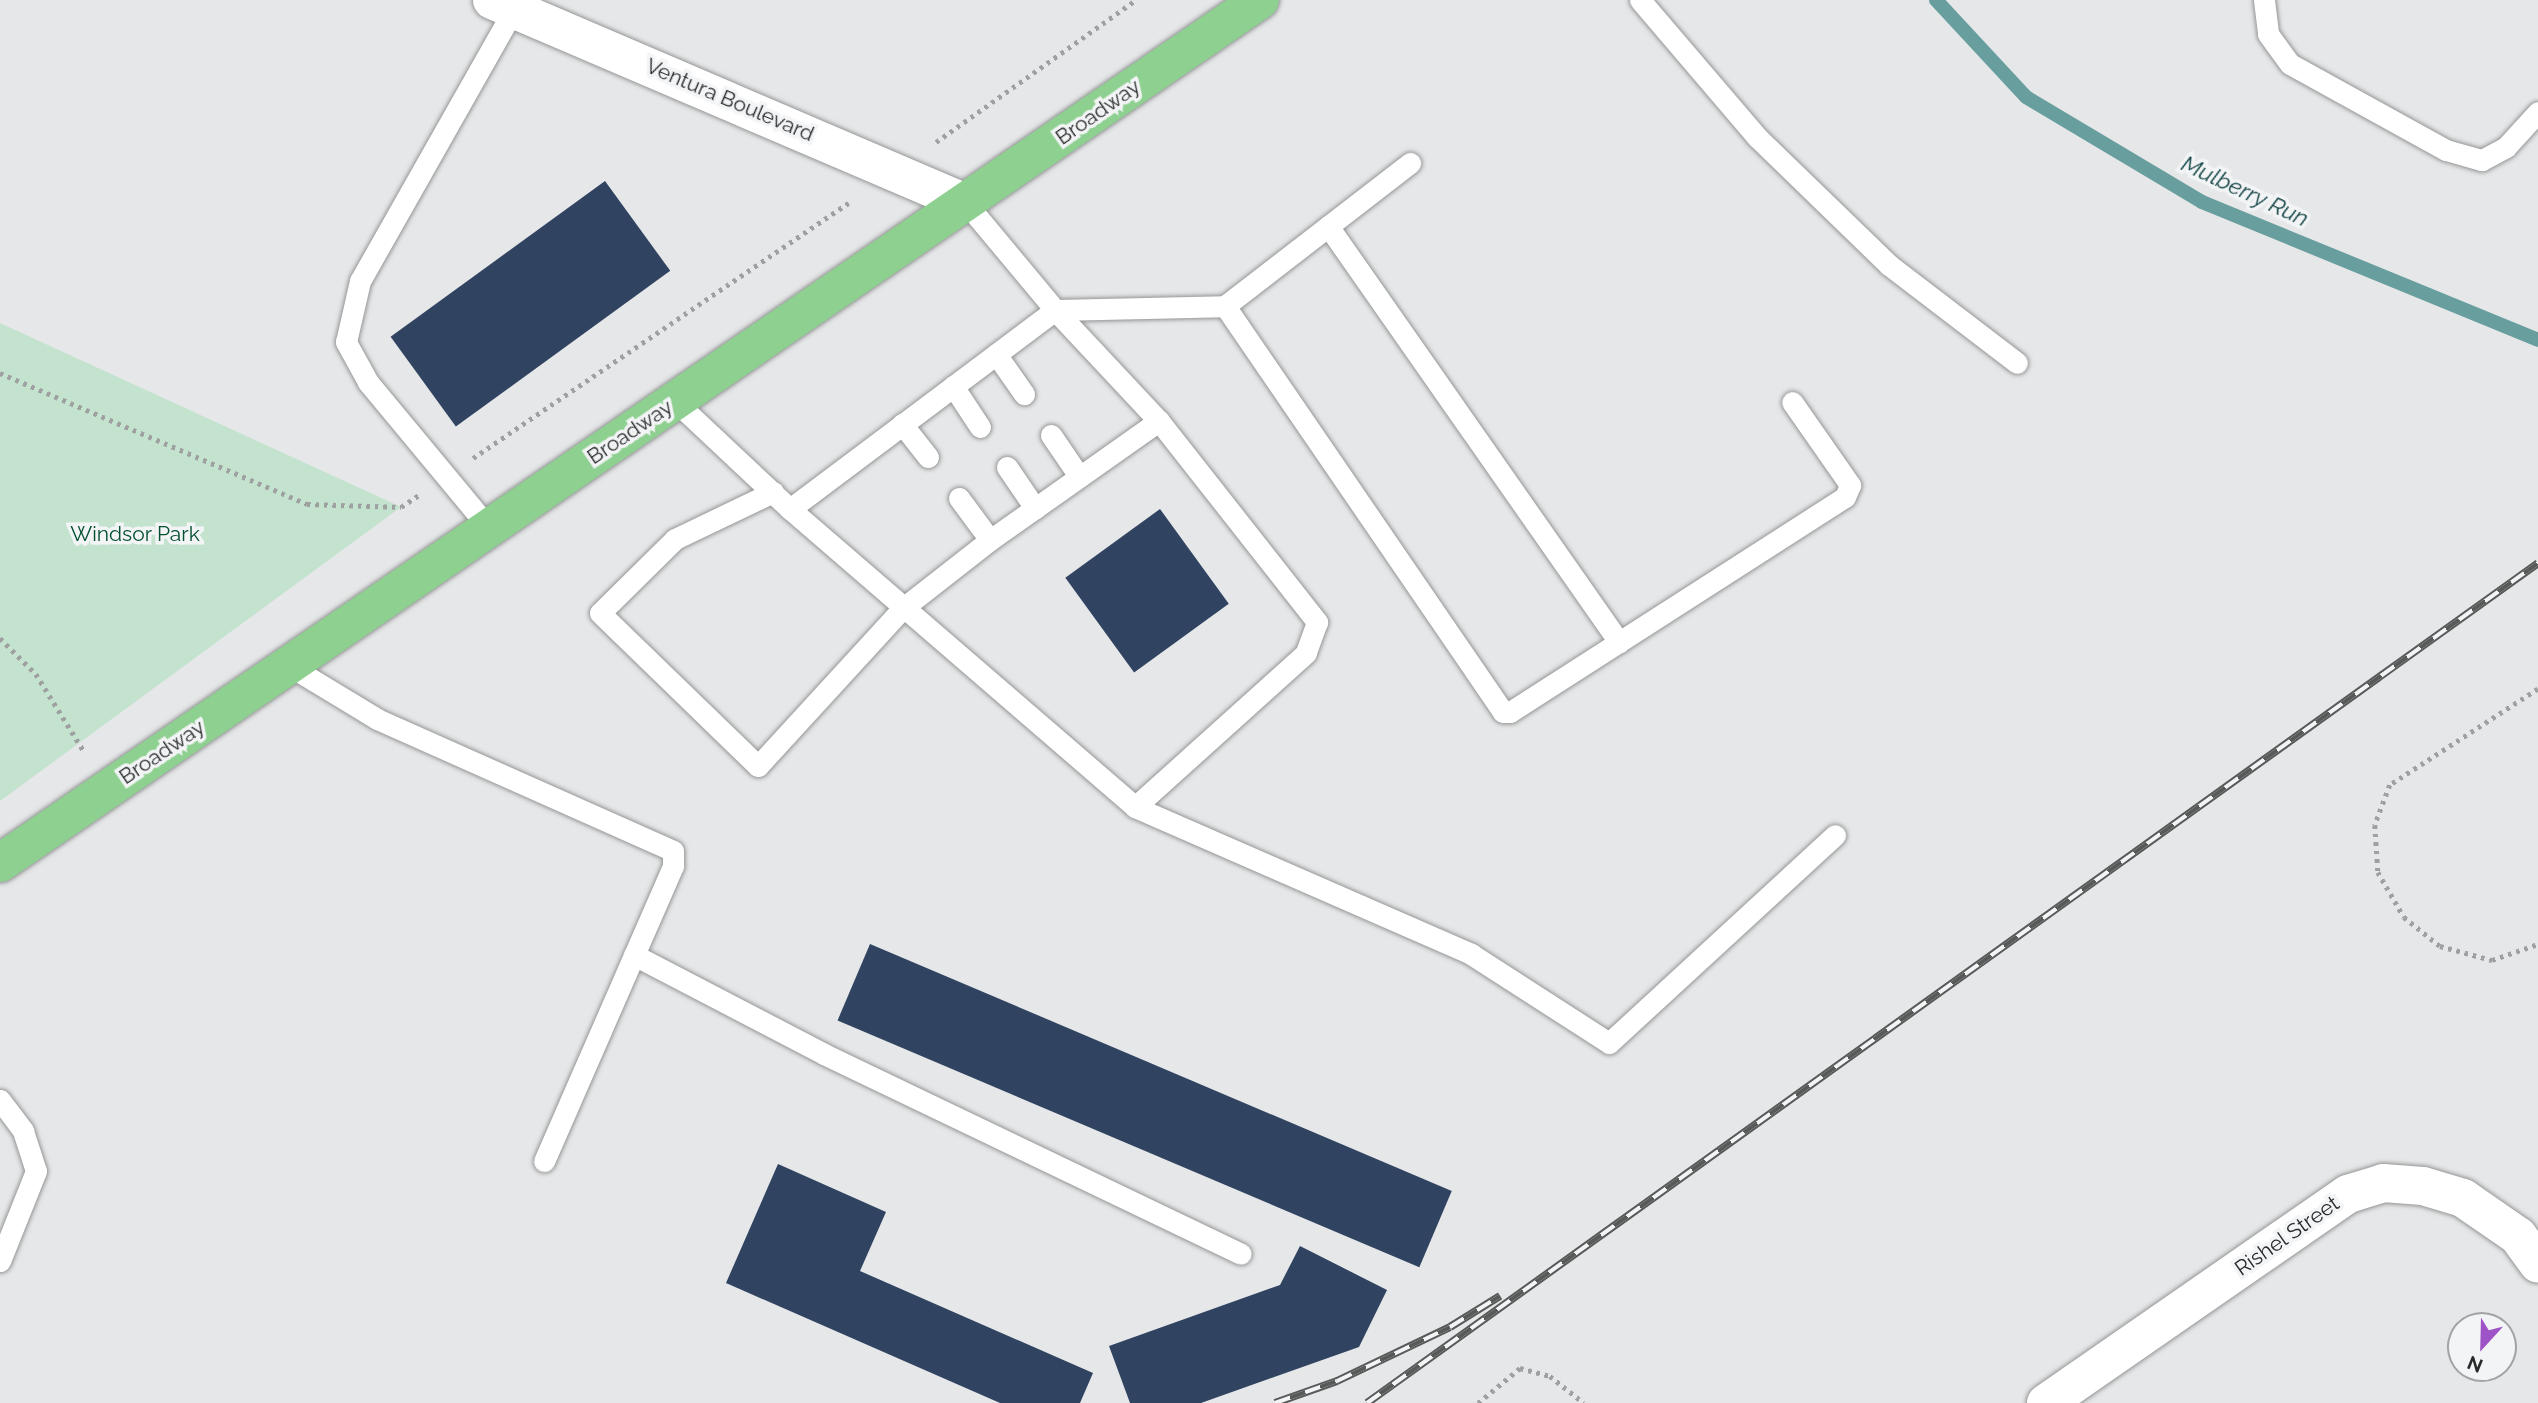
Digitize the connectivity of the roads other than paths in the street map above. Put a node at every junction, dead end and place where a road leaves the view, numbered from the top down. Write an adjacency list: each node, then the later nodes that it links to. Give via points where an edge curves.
1 (1260, 0): 7 (main road, Broadway)
2 (1640, 0): 12 (lane, via 1757,137 1861,237)
3 (2264, 0): 5 (lane, via 2268,34 2290,64 2446,150 2482,160 2506,147)
4 (503, 5): 7 (street, Ventura Boulevard); 28 (lane, via 360,281 346,342 368,382)
5 (2538, 112)
6 (1410, 163): 8 (lane)
7 (966, 203): 10 (lane); 15 (main road, Broadway)
8 (1328, 226): 9 (lane); 31 (lane)
9 (1225, 306): 10 (lane); 31 (lane, via 1496,707 1510,712)
10 (1055, 310): 11 (lane); 17 (lane)
11 (996, 354): 13 (lane); 14 (lane)
12 (2017, 363)
13 (953, 386): 18 (lane); 19 (lane)
14 (1024, 394)
15 (676, 401): 24 (lane); 28 (main road, Broadway)
16 (1792, 402): 31 (lane, via 1850,485 1850,492)
17 (1159, 422): 23 (lane); 33 (lane, via 1317,622 1306,653)
18 (902, 424): 21 (lane); 27 (lane)
19 (980, 427)
20 (1052, 435): 23 (lane)
21 (928, 457)
22 (1007, 467): 26 (lane)
23 (1079, 476): 26 (lane)
24 (773, 492): 27 (lane); 30 (lane, via 675,539 600,613 758,766)
25 (959, 498): 29 (lane)
26 (1035, 508): 29 (lane)
27 (790, 509): 30 (lane)
28 (489, 528): 32 (main road, Broadway)
29 (990, 540): 30 (lane)
30 (903, 608): 33 (lane)
31 (1619, 642)
32 (288, 665): 35 (main road, Broadway); 36 (lane, via 377,719 673,851 673,866)
33 (1135, 807): 34 (lane, via 1471,954 1609,1043)
34 (1835, 835)
35 (0, 863)
36 (634, 956): 38 (lane); 39 (lane, via 824,1054)
37 (0, 1100): 40 (lane, via 23,1131 36,1171)
38 (544, 1161)
39 (1241, 1254)
40 (0, 1261)
41 (2538, 1264): 42 (street, Rishel Street, via 2518,1236 2463,1198 2423,1186 2383,1183 2348,1194)
42 (2046, 1403)

